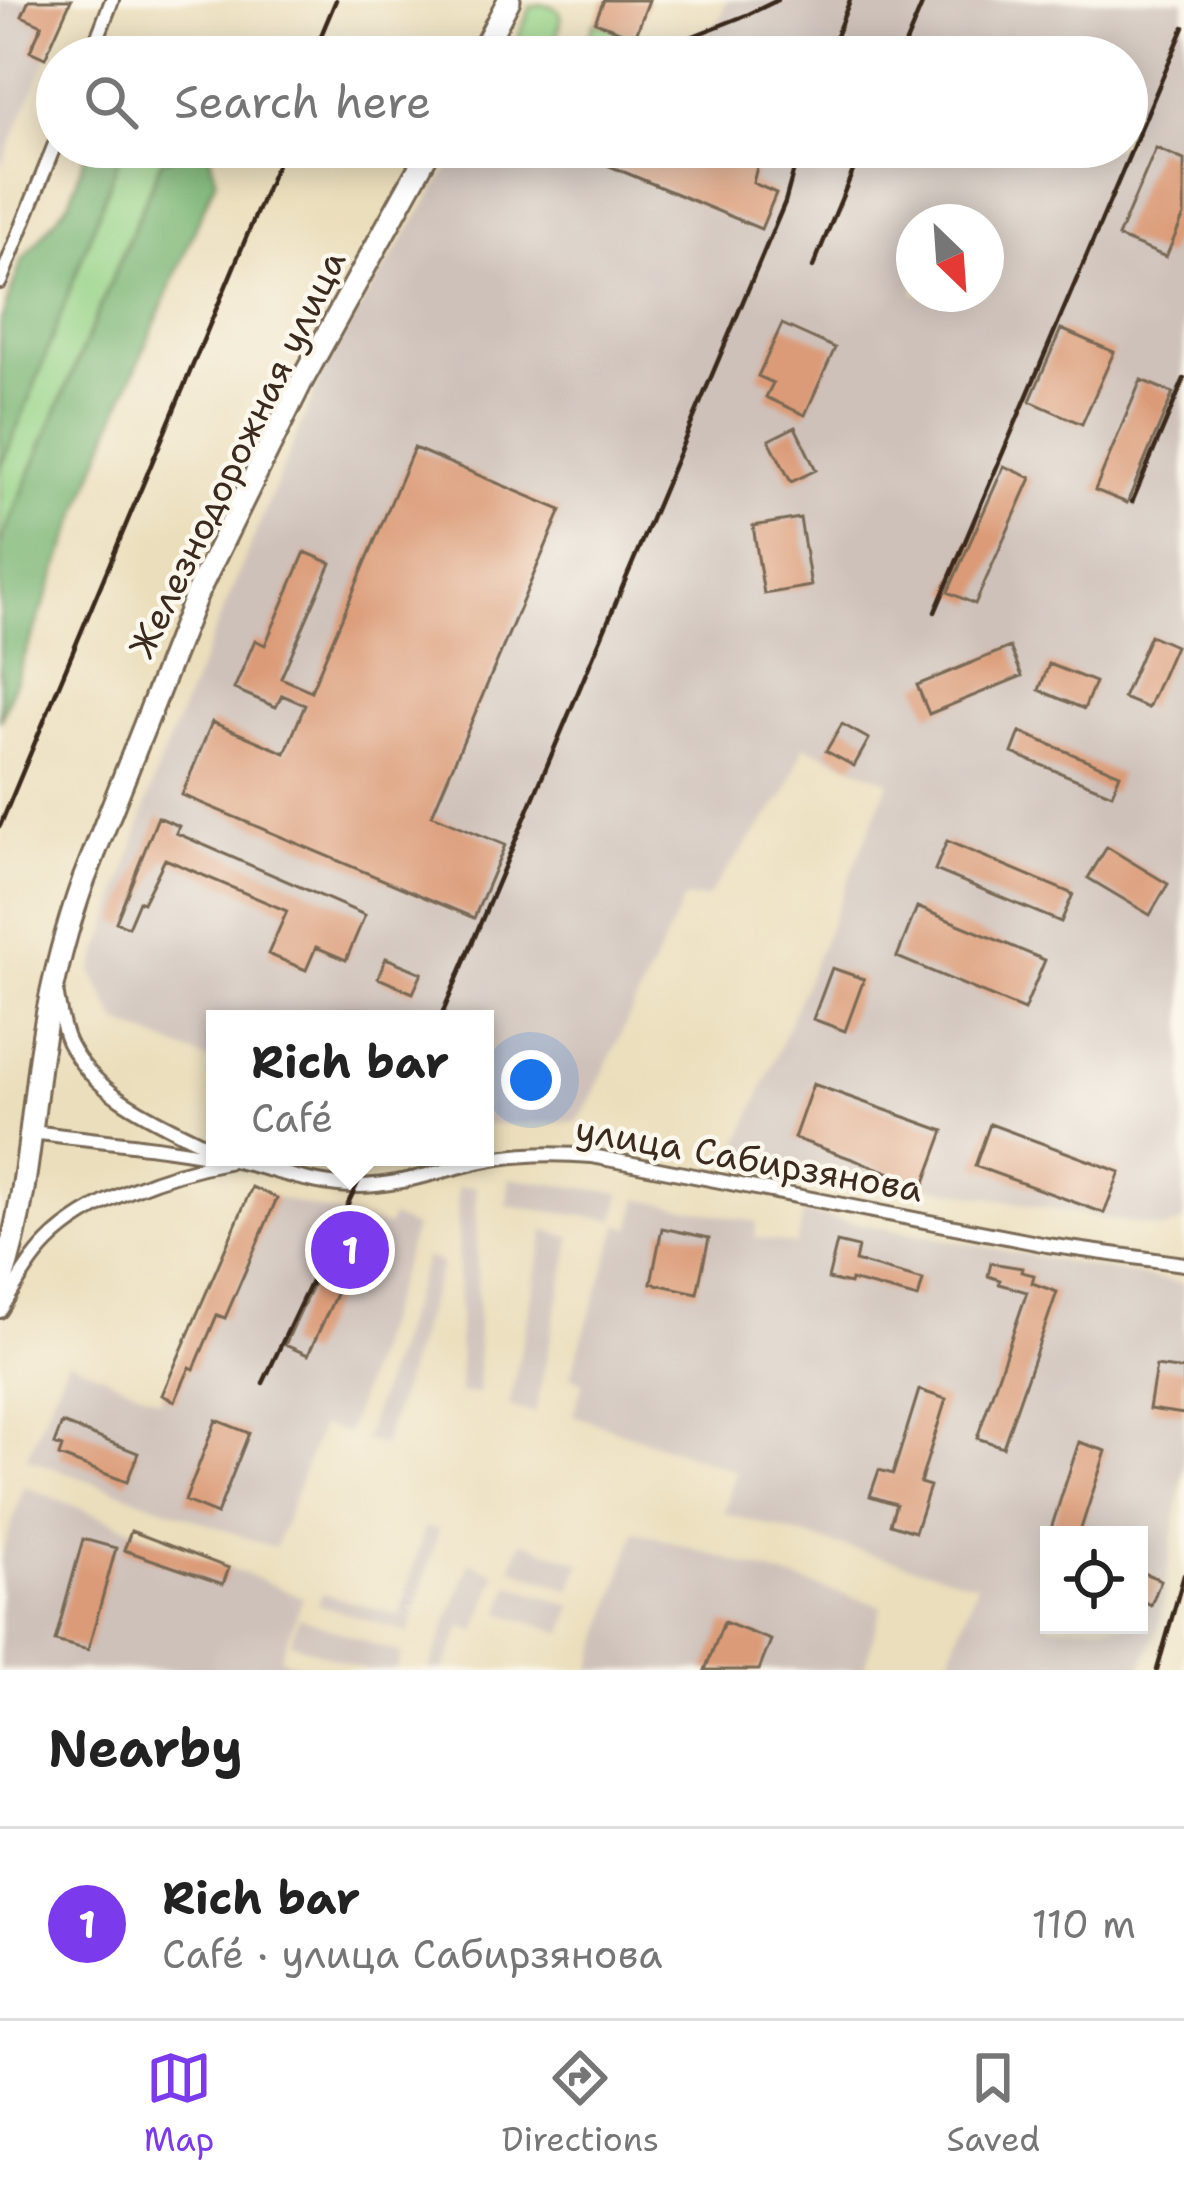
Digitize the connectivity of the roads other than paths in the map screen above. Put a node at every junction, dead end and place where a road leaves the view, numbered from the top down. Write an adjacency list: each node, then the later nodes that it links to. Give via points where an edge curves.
1 (112, 0): 3 (street)
2 (509, 0): 4 (main road)
3 (98, 36)
4 (490, 36)
5 (45, 168): 7 (street)
6 (419, 168): 8 (main road, Железнодорожная улица, via 196,593 78,894)
7 (0, 282)
8 (53, 982): 9 (main road, Железнодорожная улица); 10 (street, via 81,1063 121,1100)
9 (32, 1132): 11 (street, улица Сабирзянова); 17 (main road, Железнодорожная улица)
10 (206, 1145)
11 (206, 1156)
12 (494, 1159): 16 (street, улица Сабирзянова, via 592,1156)
13 (206, 1165): 18 (street, via 67,1225 27,1266)
14 (256, 1166): 15 (street, улица Сабирзянова, via 355,1186)
15 (464, 1166)
16 (1184, 1264)
17 (0, 1285)
18 (0, 1311)

